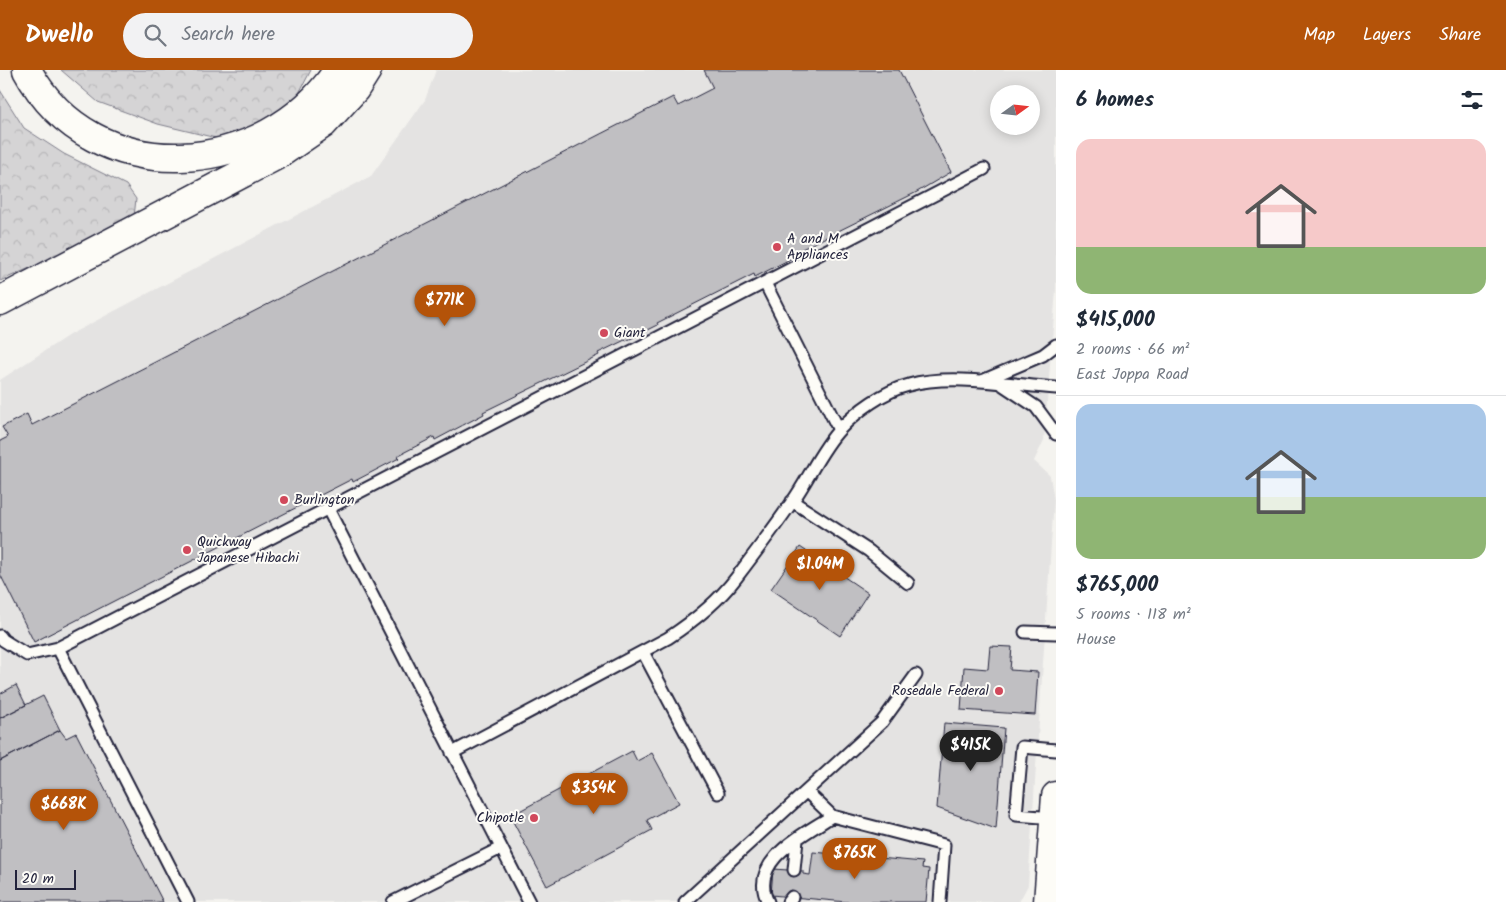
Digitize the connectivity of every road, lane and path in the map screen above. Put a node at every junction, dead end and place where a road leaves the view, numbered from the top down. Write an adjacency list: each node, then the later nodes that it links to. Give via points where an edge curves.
1 (27, 70): 2 (main road, via 62,115 86,132 114,146 169,158 197,157 249,144 284,125 311,105)
2 (338, 70)
3 (367, 70): 6 (main road, via 355,89 323,124 287,150)
4 (984, 170): 5 (lane)
5 (765, 283): 11 (lane); 14 (lane)
6 (0, 301)
7 (1056, 344): 8 (lane, via 1043,355)
8 (979, 382): 9 (lane); 11 (lane, via 938,380 908,385 868,406)
9 (1001, 384): 10 (lane); 12 (lane, via 1036,407)
10 (1056, 388)
11 (839, 430): 13 (lane)
12 (1056, 434)
13 (792, 501): 15 (lane, via 868,551); 20 (lane, via 715,603)
14 (328, 509): 19 (lane); 23 (lane)
15 (908, 583)
16 (1026, 632): 17 (lane)
17 (1056, 633)
18 (0, 636): 19 (lane, via 27,655)
19 (58, 648): 31 (lane)
20 (643, 652): 23 (lane); 24 (lane)
21 (916, 675): 25 (lane, via 882,722)
22 (1056, 750): 26 (lane, via 1022,747 1016,815)
23 (452, 752): 29 (lane)
24 (718, 792)
25 (807, 792): 27 (lane); 34 (lane)
26 (1055, 807): 37 (main road)
27 (832, 816): 28 (lane); 36 (lane, via 944,845)
28 (797, 840): 30 (lane); 35 (lane, via 771,860 766,872 764,895)
29 (501, 848): 32 (lane); 33 (lane)
30 (794, 870)
31 (188, 902)
32 (393, 902)
33 (529, 902)
34 (685, 902)
35 (768, 902)
36 (940, 902)
37 (1048, 902)

